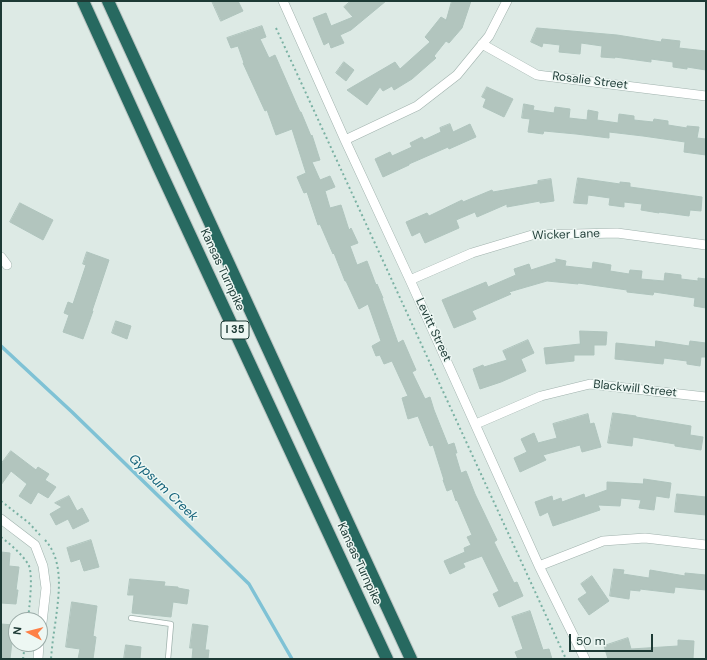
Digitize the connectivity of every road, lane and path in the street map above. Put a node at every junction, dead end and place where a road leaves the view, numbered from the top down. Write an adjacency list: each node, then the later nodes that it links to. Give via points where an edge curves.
1 (83, 1): 23 (highway, Kansas Turnpike / I 35)
2 (108, 1): 24 (highway, Kansas Turnpike / I 35)
3 (283, 1): 8 (street, Levitt Street)
4 (507, 1): 6 (street, via 489,36)
5 (276, 28): 25 (path)
6 (482, 44): 7 (street, Rosalie Street, via 537,75); 8 (street, via 457,75 417,106)
7 (706, 96)
8 (345, 140): 12 (street, Levitt Street)
9 (706, 245): 12 (street, Wicker Lane, via 616,233 532,235 472,253)
10 (1, 257): 11 (street)
11 (7, 265)
12 (410, 280): 14 (street, Levitt Street)
13 (706, 397): 14 (street, Blackwill Street, via 590,384 541,396)
14 (476, 424): 18 (street, Levitt Street)
15 (1, 519): 20 (street, via 35,545 44,566 46,588)
16 (1, 537): 19 (path, via 14,547 29,565 31,582)
17 (706, 545): 18 (street, via 645,538 603,541)
18 (539, 566): 26 (street, Levitt Street)
19 (29, 612)
20 (43, 612)
21 (131, 618): 22 (lane, via 171,624)
22 (168, 659)
23 (387, 659)
24 (411, 659)
25 (566, 659)
26 (585, 659)

